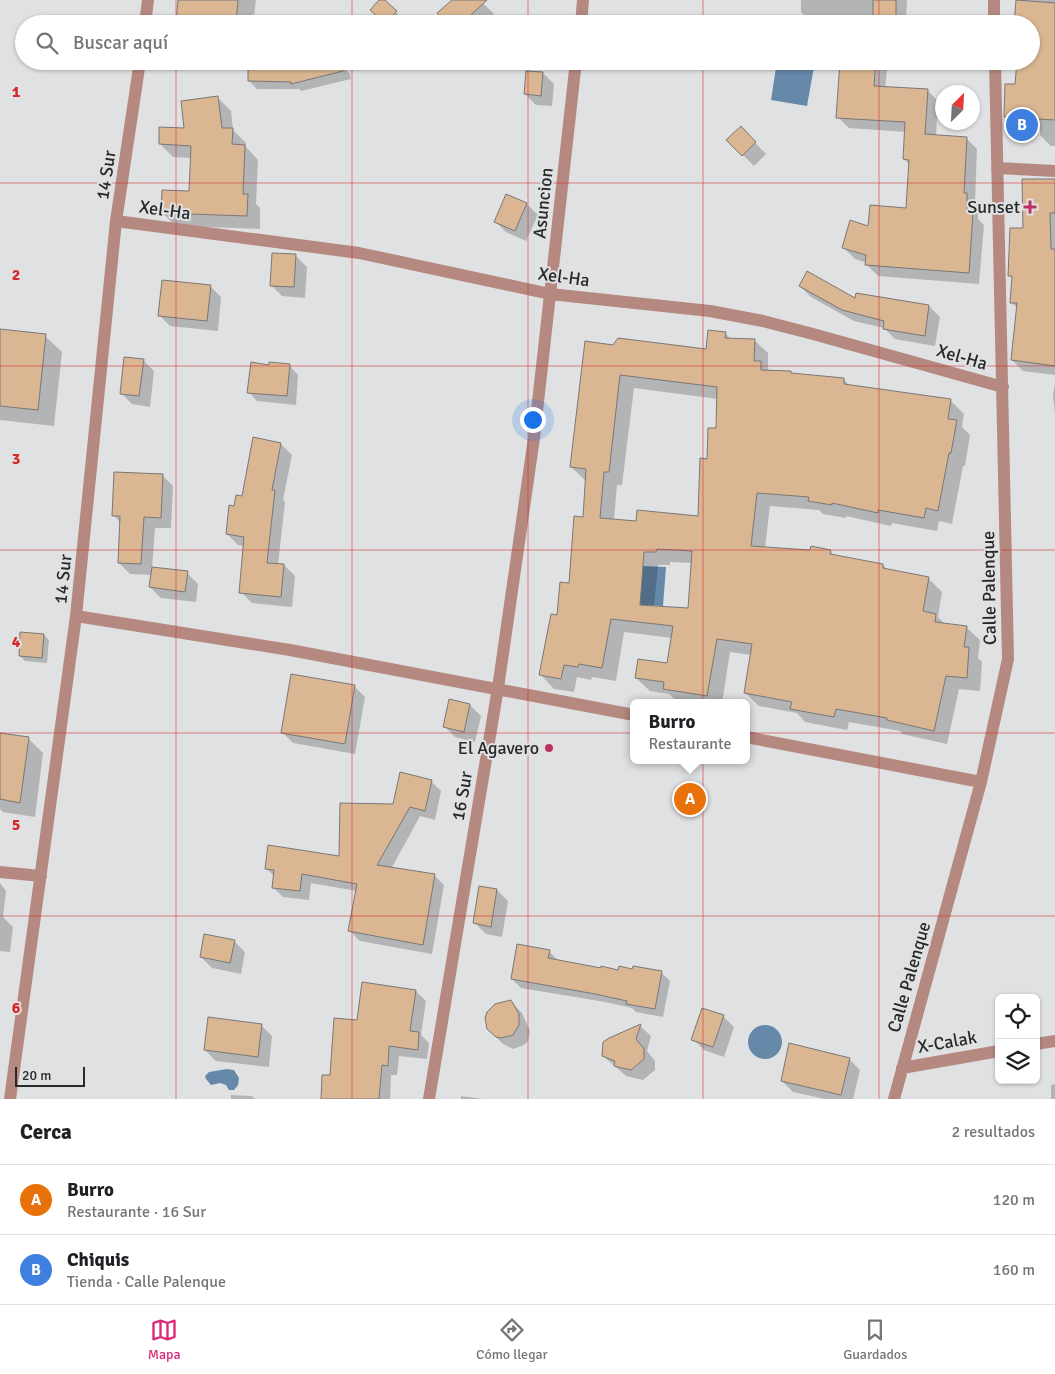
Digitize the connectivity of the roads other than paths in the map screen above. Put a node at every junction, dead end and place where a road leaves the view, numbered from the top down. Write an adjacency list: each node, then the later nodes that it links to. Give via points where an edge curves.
1 (148, 0): 4 (street)
2 (583, 0): 5 (street)
3 (994, 0): 6 (street)
4 (146, 15)
5 (582, 15)
6 (994, 15)
7 (139, 70): 12 (street, 14 Sur)
8 (575, 70): 13 (street, Asuncion)
9 (995, 70): 10 (street, Calle Palenque)
10 (997, 168): 11 (street); 14 (street, Calle Palenque)
11 (1055, 170)
12 (116, 221): 13 (street, Xel-Ha, via 359,253); 16 (street, 14 Sur)
13 (550, 294): 14 (street, Xel-Ha, via 710,311 763,321); 15 (street, Asuncion)
14 (1003, 387): 20 (street, Calle Palenque, via 1008,659)
15 (534, 438): 17 (street, 16 Sur)
16 (76, 616): 17 (street); 22 (street, 14 Sur)
17 (498, 688): 18 (street); 28 (street, 16 Sur)
18 (630, 714)
19 (750, 738): 20 (street)
20 (981, 782): 26 (street, Calle Palenque)
21 (0, 872): 22 (street)
22 (41, 876): 27 (street, 14 Sur)
23 (1055, 1041): 24 (street)
24 (1040, 1043)
25 (995, 1052): 26 (street, X-Calak)
26 (902, 1068): 29 (street, Calle Palenque)
27 (10, 1099)
28 (429, 1099)
29 (894, 1099)

